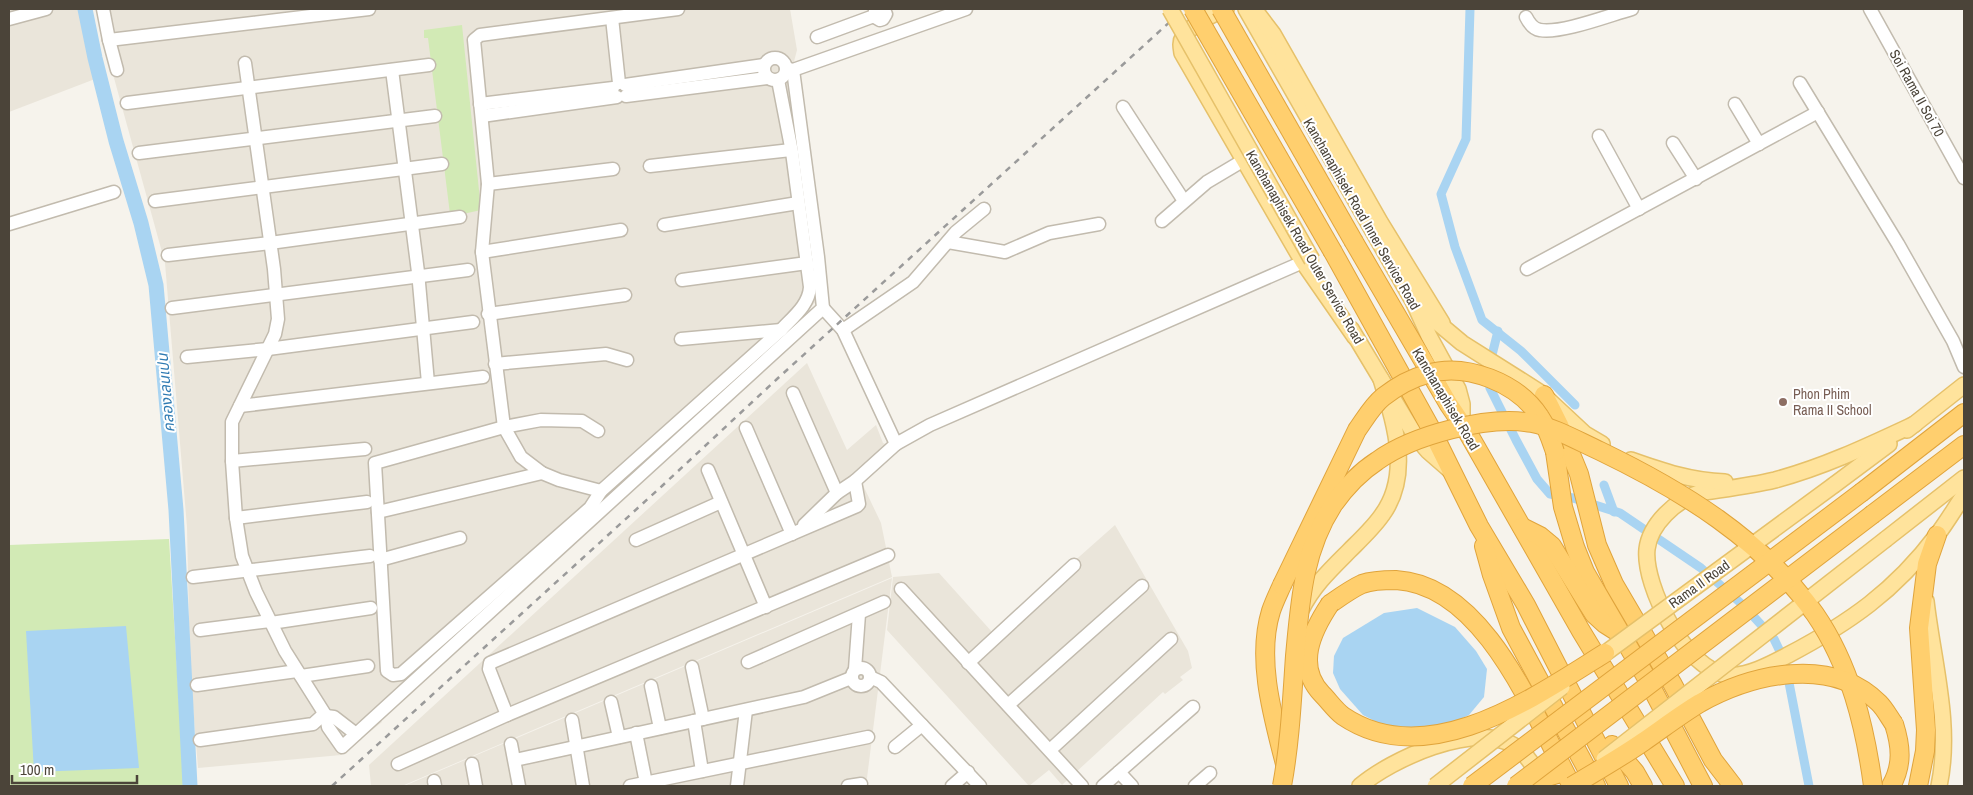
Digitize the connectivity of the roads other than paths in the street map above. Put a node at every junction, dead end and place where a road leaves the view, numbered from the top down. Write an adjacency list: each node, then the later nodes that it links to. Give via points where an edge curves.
1 (46, 9): 17 (street)
2 (103, 9): 20 (street)
3 (369, 9): 20 (street)
4 (678, 9): 16 (street)
5 (966, 9): 19 (street)
6 (1170, 9): 70 (main road, Kanchanaphisek Road Outer Service Road, bridge)
7 (1193, 9): 113 (highway, Kanchanaphisek Road, bridge, via 1333,252)
8 (1221, 9): 102 (highway, Kanchanaphisek Road, bridge)
9 (1226, 9): 44 (main road, via 1193,28 1180,44 1182,53)
10 (1246, 9): 78 (main road, Kanchanaphisek Road Inner Service Road)
11 (1254, 9): 86 (main road, via 1273,34)
12 (1632, 9): 15 (street, via 1550,30 1534,28)
13 (1870, 9): 49 (street, Soi Rama II Soi 70)
14 (879, 13): 18 (street); 19 (street)
15 (1526, 17)
16 (612, 18): 30 (street); 34 (street, via 476,37)
17 (9, 19)
18 (817, 37)
19 (888, 37): 24 (street)
20 (108, 40): 25 (street)
21 (245, 63): 29 (street)
22 (429, 65): 26 (street)
23 (764, 65): 24 (street, via 777,58); 27 (street, via 764,70); 30 (street)
24 (790, 69): 27 (street, via 783,78); 80 (street)
25 (117, 70)
26 (392, 70): 29 (street); 37 (street)
27 (773, 79): 30 (street); 42 (street)
28 (1800, 83): 35 (street)
29 (249, 88): 31 (street); 39 (street)
30 (620, 90): 34 (street)
31 (127, 103)
32 (1735, 104): 41 (street)
33 (1123, 107): 55 (street)
34 (481, 110): 51 (street)
35 (1818, 112): 41 (street); 89 (street)
36 (435, 116): 37 (street)
37 (398, 120): 39 (street); 48 (street)
38 (1599, 136): 58 (street)
39 (255, 138): 43 (street); 52 (street)
40 (1673, 143): 50 (street)
41 (1760, 144): 50 (street)
42 (791, 150): 46 (street); 56 (street)
43 (139, 153)
44 (1244, 160): 55 (street, via 1207,182); 70 (main road)
45 (442, 164): 48 (street)
46 (650, 166)
47 (613, 169): 51 (street)
48 (405, 170): 52 (street); 62 (street)
49 (1964, 178)
50 (1696, 179): 58 (street)
51 (488, 184): 68 (street)
52 (262, 188): 54 (street); 67 (street)
53 (114, 192): 61 (street)
54 (154, 202)
55 (1184, 202): 60 (street)
56 (798, 203): 64 (street); 71 (street)
57 (984, 209): 66 (street)
58 (1639, 209): 72 (street)
59 (460, 217): 62 (street)
60 (1162, 221)
61 (9, 224)
62 (412, 224): 67 (street); 74 (street)
63 (1099, 224): 66 (street, via 1049,233 1005,252)
64 (664, 225)
65 (621, 230): 68 (street)
66 (948, 242): 85 (street, via 913,282)
67 (270, 243): 69 (street); 76 (street)
68 (482, 252): 81 (street)
69 (168, 255)
70 (1307, 261): 95 (main road, Kanchanaphisek Road Outer Service Road); 107 (street, via 930,425)
71 (806, 263): 75 (street); 84 (street, via 810,287 808,296)
72 (1527, 269)
73 (468, 270): 74 (street)
74 (418, 275): 76 (street); 83 (street)
75 (682, 280)
76 (275, 295): 79 (street); 88 (street, via 278,320)
77 (625, 295): 81 (street)
78 (1413, 302): 86 (main road); 102 (main road, Kanchanaphisek Road Inner Service Road, via 1458,389)
79 (172, 308)
80 (823, 308): 85 (street); 172 (street)
81 (488, 314): 92 (street)
82 (473, 322): 83 (street)
83 (424, 329): 88 (street); 96 (street)
84 (781, 330): 87 (street); 117 (street)
85 (842, 330): 107 (street)
86 (1447, 332): 99 (main road)
87 (680, 339)
88 (268, 349): 90 (street); 100 (street)
89 (1961, 350): 93 (street)
90 (187, 357)
91 (627, 360): 92 (street, via 606,354)
92 (495, 364): 104 (street)
93 (1964, 367)
94 (483, 377): 96 (street)
95 (1381, 380): 113 (main road, Kanchanaphisek Road Outer Service Road, via 1416,437); 194 (main road, via 1398,446 1397,476 1383,514 1323,576 1308,596 1296,621 1286,661)
96 (428, 383): 100 (street)
97 (1964, 385): 103 (main road, Rama II Road)
98 (793, 393): 118 (street)
99 (1544, 395): 115 (main road, via 1584,434 1631,460 1680,477 1706,481); 156 (highway, via 1584,491 1598,545 1611,578)
100 (240, 406): 110 (street, via 232,422)
101 (1964, 413): 209 (highway, Rama II Road, bridge)
102 (1462, 424): 125 (highway, Kanchanaphisek Road)
103 (1915, 424): 115 (main road, via 1856,451); 148 (main road, Rama II Road, bridge)
104 (504, 427): 106 (street, via 562,420 582,421); 112 (street, via 521,457); 122 (street, via 375,463)
105 (746, 428): 126 (street)
106 (598, 431)
107 (896, 444): 116 (street)
108 (1964, 445): 210 (highway, bridge)
109 (365, 449): 110 (street)
110 (232, 461): 123 (street)
111 (708, 470): 121 (street)
112 (542, 473): 117 (street); 122 (street)
113 (1454, 473): 124 (highway, Kanchanaphisek Road)
114 (1964, 478): 192 (main road, bridge)
115 (1774, 480): 127 (main road, via 1692,495 1658,522 1647,547 1649,573 1659,601 1677,634 1712,671 1727,675 1743,674 1802,648 1843,625 1912,565)
116 (855, 481): 118 (street); 126 (street, via 857,506)
117 (600, 491): 132 (street, via 590,508 401,674 393,675 387,671)
118 (837, 493): 126 (street)
119 (1962, 499): 127 (main road)
120 (367, 502): 123 (street)
121 (721, 502): 129 (street); 130 (street)
122 (378, 512): 132 (street)
123 (236, 518): 134 (street)
124 (1479, 526): 144 (highway); 160 (highway, Kanchanaphisek Road, via 1526,605)
125 (1522, 529): 146 (highway, via 1540,536 1552,546 1594,614 1604,624); 214 (highway, Kanchanaphisek Road)
126 (794, 533): 130 (street)
127 (1938, 535): 136 (highway)
128 (460, 538): 132 (street)
129 (636, 540)
130 (744, 555): 140 (street); 166 (street, via 490,663)
131 (888, 555): 140 (street)
132 (375, 558): 134 (street)
133 (1074, 565): 150 (street)
134 (247, 569): 135 (street); 143 (street)
135 (193, 577)
136 (1924, 582): 220 (highway, via 1919,628 1925,744); 221 (main road, via 1942,709)
137 (1142, 586): 161 (street)
138 (901, 589): 150 (street)
139 (884, 602): 142 (street)
140 (766, 607): 166 (street)
141 (371, 608): 143 (street)
142 (858, 614): 149 (street); 154 (street)
143 (271, 622): 145 (street); 153 (street)
144 (1511, 628): 164 (highway); 211 (highway)
145 (200, 630)
146 (1620, 632): 155 (highway); 194 (highway, bridge, via 1585,572 1575,546 1564,507 1555,452 1540,416 1508,387 1489,378 1460,372 1428,373 1382,398 1357,430 1271,612 1266,657 1270,705)
147 (1171, 639): 179 (street)
148 (1605, 653): 164 (highway, bridge, via 1518,706 1503,714 1433,735 1394,736 1353,722 1317,689 1311,676 1310,641 1330,604 1363,584 1382,580 1424,585 1460,606 1487,634 1516,680); 208 (main road, Rama II Road, bridge)
149 (748, 662)
150 (968, 663): 161 (street)
151 (368, 666): 153 (street)
152 (692, 668): 168 (street)
153 (299, 673): 157 (street); 165 (street)
154 (853, 673): 163 (street, via 812,694); 169 (street, via 854,684 867,684 870,676 881,682)
155 (1646, 676): 156 (highway); 215 (highway)
156 (1672, 683): 181 (highway)
157 (198, 685)
158 (651, 686): 170 (street)
159 (611, 702): 173 (street)
160 (1576, 703): 212 (highway, Kanchanaphisek Road); 213 (highway, via 1635,772)
161 (1008, 705): 179 (street)
162 (1193, 707): 187 (street)
163 (746, 710): 168 (street); 182 (street)
164 (1533, 713): 192 (highway)
165 (325, 715): 172 (street, via 334,717); 172 (street, via 328,727 342,747); 175 (street, via 313,724)
166 (507, 715): 183 (street)
167 (572, 720): 177 (street)
168 (698, 720): 170 (street); 185 (street)
169 (922, 725): 178 (street); 186 (street)
170 (660, 728): 171 (street)
171 (636, 733): 173 (street); 190 (street)
172 (356, 734)
173 (619, 737): 177 (street)
174 (868, 737): 182 (street)
175 (200, 740)
176 (511, 744): 180 (street)
177 (578, 746): 180 (street); 197 (street)
178 (895, 747)
179 (1050, 750): 203 (street)
180 (515, 760): 196 (street)
181 (1713, 760): 216 (highway); 217 (highway)
182 (740, 763): 185 (street); 199 (street)
183 (398, 764)
184 (472, 764): 195 (street)
185 (702, 771): 189 (street)
186 (968, 772): 201 (street); 202 (street)
187 (1119, 772): 204 (street); 205 (street)
188 (1210, 773): 206 (street)
189 (667, 782): 190 (street)
190 (646, 783): 198 (street)
191 (1542, 783): 192 (highway); 207 (main road, via 1532,764 1513,745 1497,739 1480,738 1424,750 1384,769)
192 (1569, 783): 219 (highway, bridge, via 1643,742 1701,703 1743,684 1786,674 1810,673 1852,684 1879,703 1894,724 1900,746 1899,766)
193 (861, 784): 200 (street)
194 (1288, 785): 218 (highway, bridge, via 1302,583 1314,540 1333,506 1366,469 1394,451 1450,431 1508,421 1550,428 1642,472 1715,518 1776,568 1811,608 1836,649 1859,714)
195 (476, 786)
196 (519, 786)
197 (583, 786)
198 (630, 786)
199 (737, 786)
200 (848, 786)
201 (952, 786)
202 (980, 786)
203 (1082, 786)
204 (1103, 786)
205 (1132, 786)
206 (1196, 786)
207 (1360, 786)
208 (1435, 786)
209 (1472, 786)
210 (1516, 786)
211 (1596, 786)
212 (1619, 786)
213 (1643, 786)
214 (1675, 786)
215 (1703, 786)
216 (1725, 786)
217 (1733, 786)
218 (1873, 786)
219 (1891, 786)
220 (1918, 786)
221 (1939, 786)

